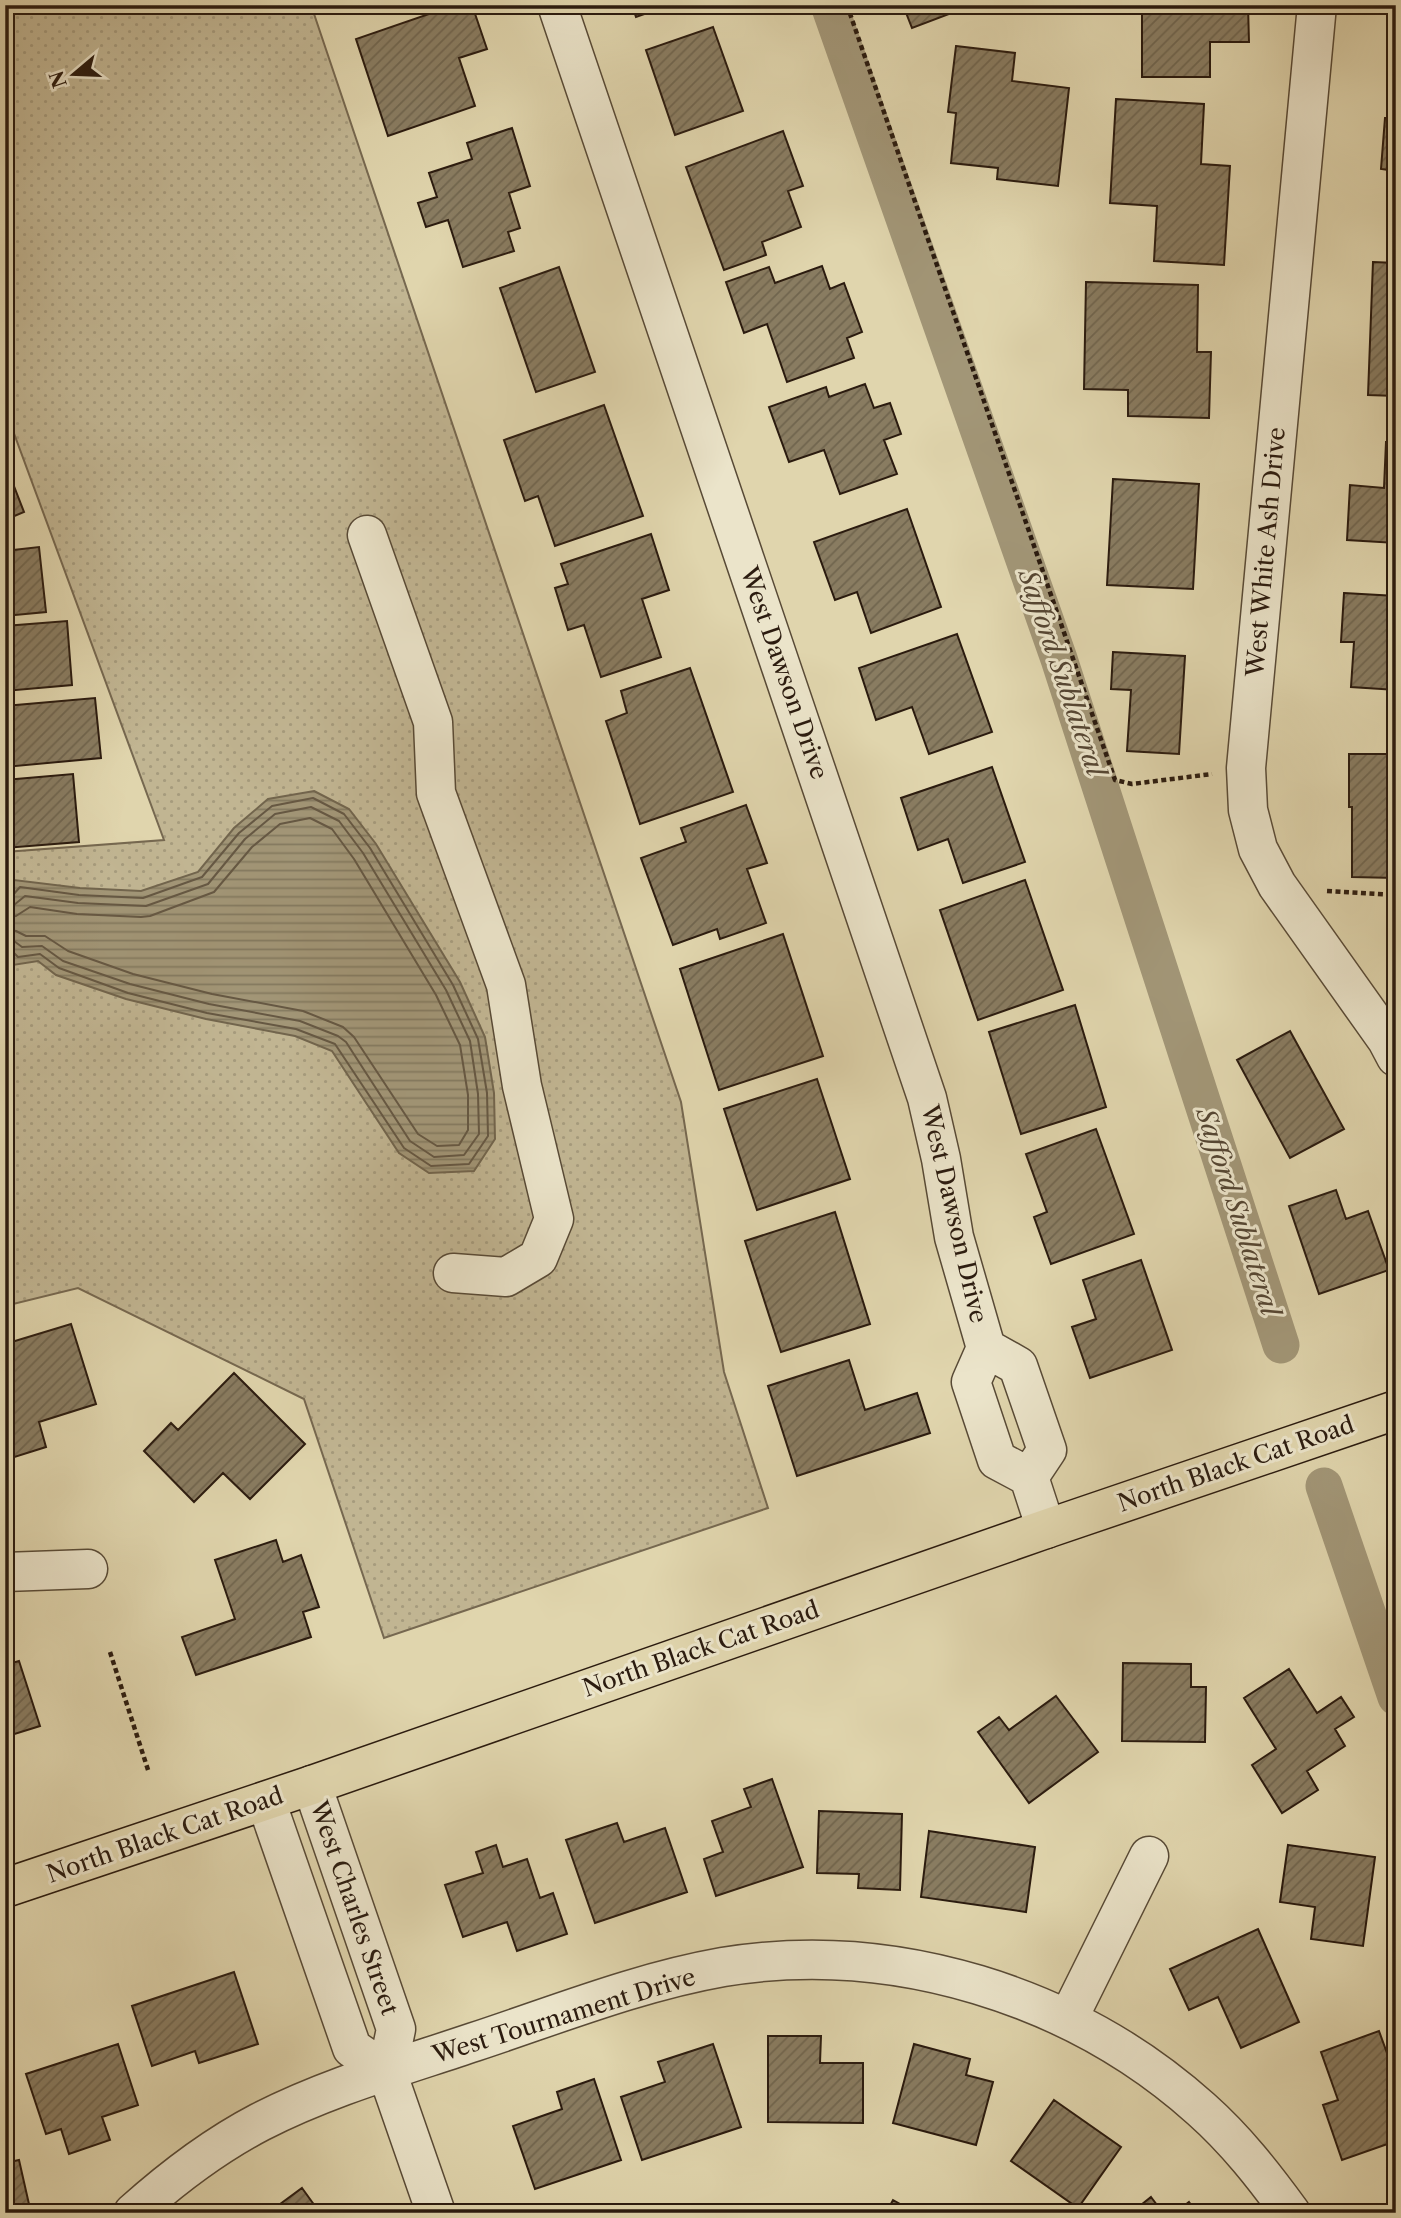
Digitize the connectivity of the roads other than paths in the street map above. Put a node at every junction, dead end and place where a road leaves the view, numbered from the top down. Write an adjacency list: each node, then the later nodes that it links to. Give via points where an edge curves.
1 (558, 5): 6 (street, West Dawson Drive, via 927,1098 954,1237)
2 (1317, 5): 4 (street, West White Ash Drive, via 1246,768 1248,810 1258,849 1277,886)
3 (367, 535): 5 (street, via 433,722 436,793 506,985 522,1086 554,1219 538,1258 506,1277)
4 (1396, 1057)
5 (453, 1273)
6 (986, 1348): 8 (street, West Dawson Drive, via 971,1382 990,1441 997,1460); 8 (street, West Dawson Drive, via 1018,1366 1047,1450)
7 (1396, 1410): 9 (main road, North Black Cat Road)
8 (1029, 1477): 9 (street)
9 (1046, 1529): 12 (main road, North Black Cat Road)
10 (88, 1569): 11 (street)
11 (5, 1572)
12 (312, 1786): 13 (main road, North Black Cat Road); 17 (street, West Charles Street, via 396,2029)
13 (266, 1801): 15 (main road, North Black Cat Road); 17 (street, West Charles Street, via 352,2048)
14 (1149, 1856): 16 (street)
15 (5, 1888)
16 (1068, 2019): 17 (street, West Tournament Drive, via 955,1978 845,1961 784,1961 724,1967 645,1985); 20 (street, West Tournament Drive, via 1138,2060 1202,2110 1258,2168)
17 (387, 2071): 18 (street, West Tournament Drive, via 261,2122 208,2153); 19 (street)
18 (133, 2213)
19 (436, 2213)
20 (1290, 2213)

